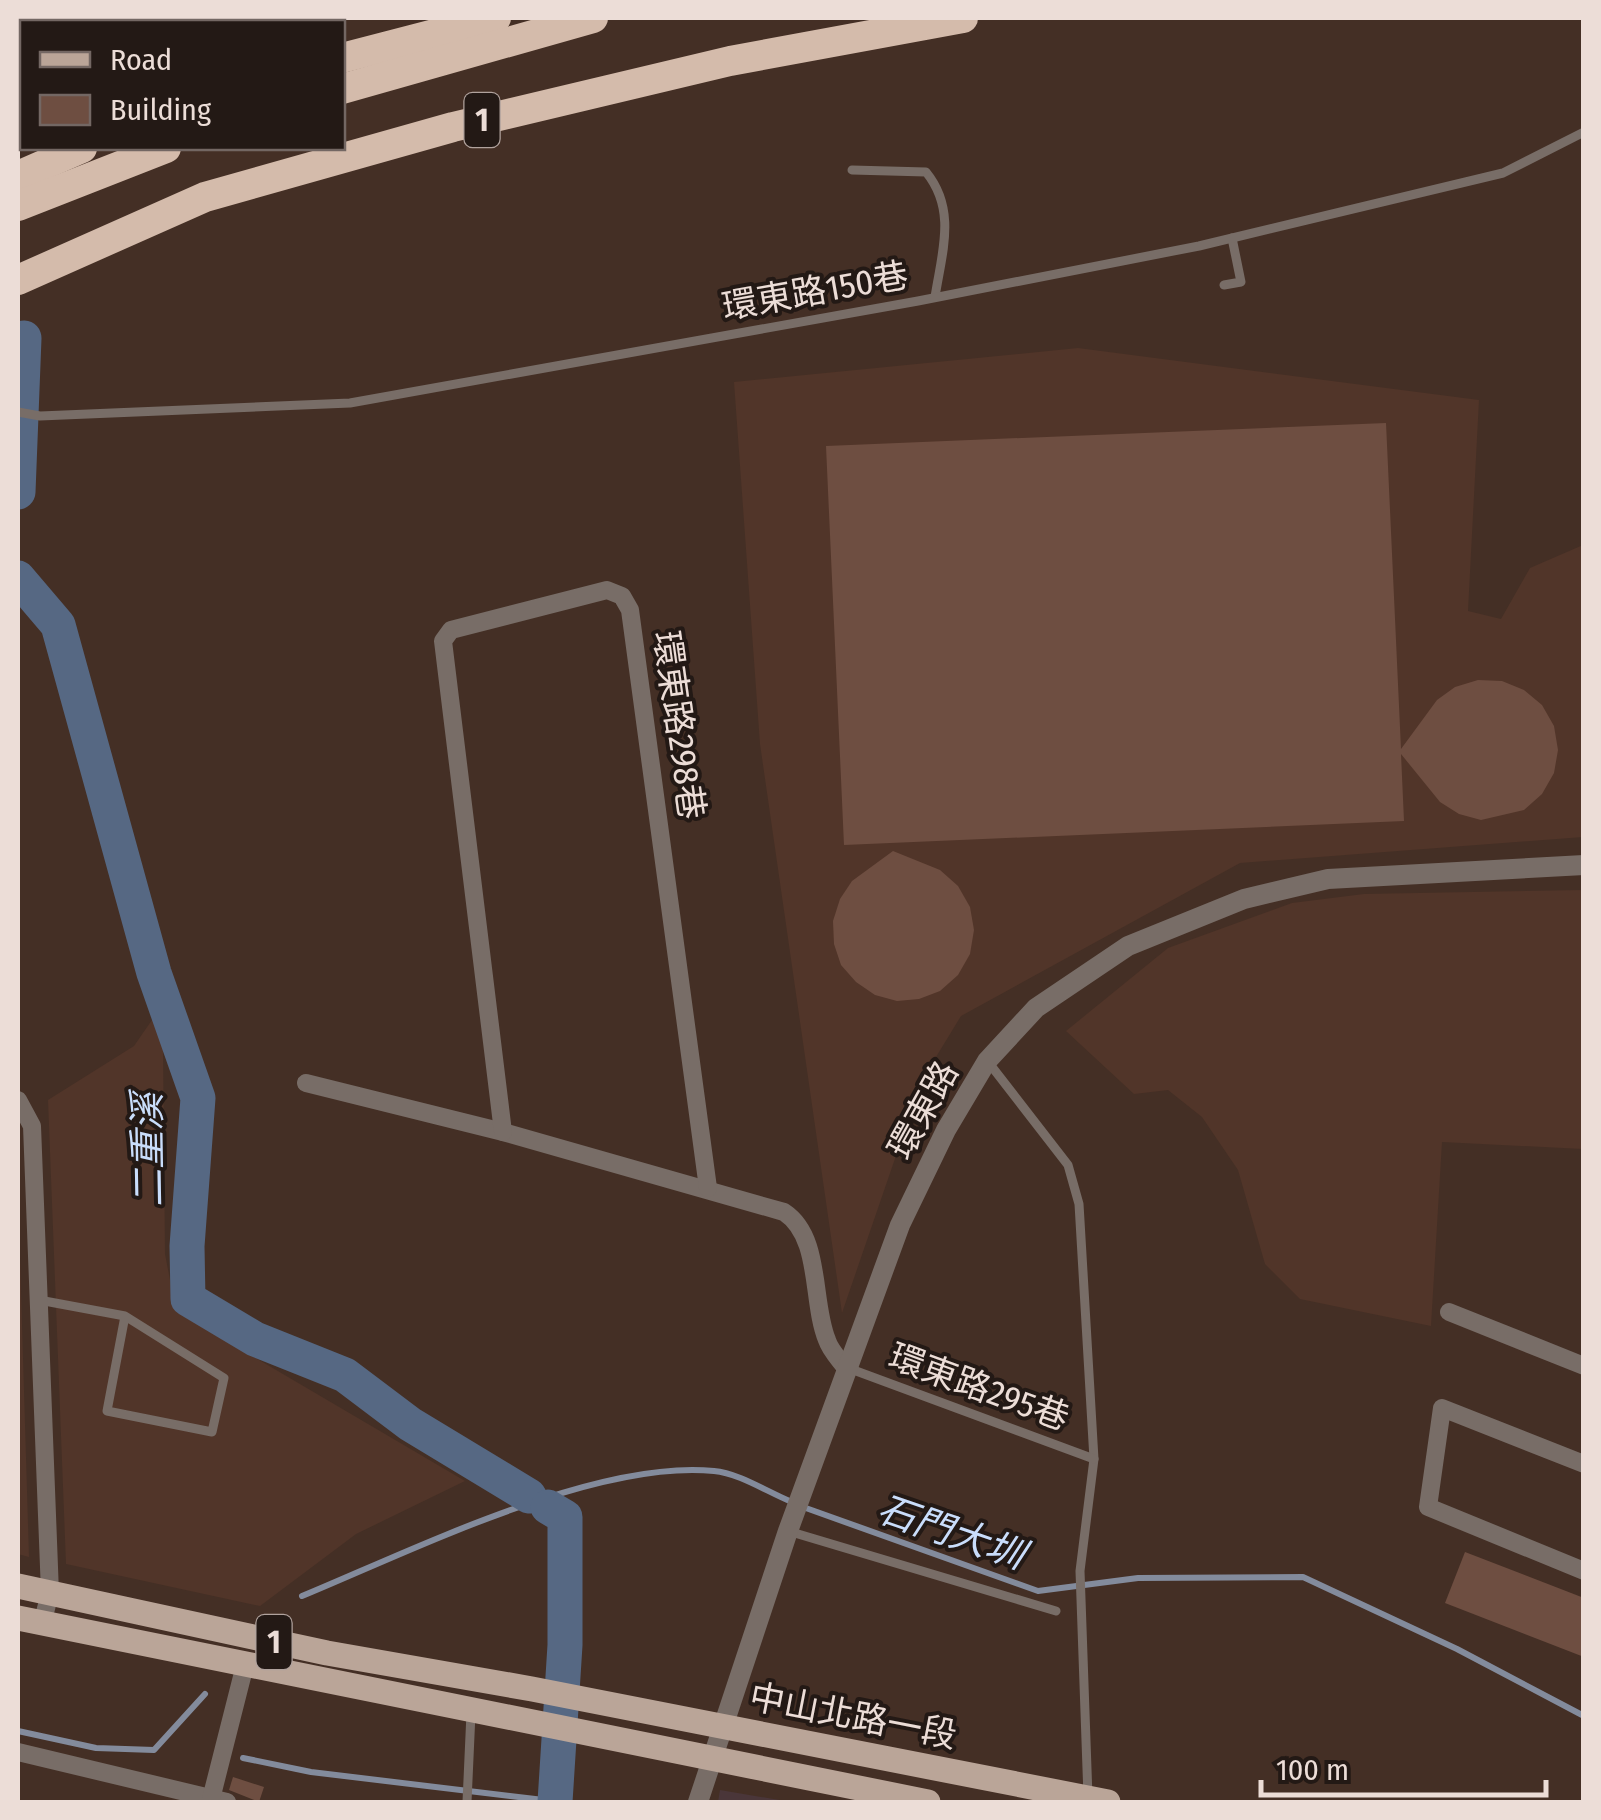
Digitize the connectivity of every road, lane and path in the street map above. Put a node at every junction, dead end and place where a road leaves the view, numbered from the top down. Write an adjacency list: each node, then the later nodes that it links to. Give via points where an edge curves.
1 (496, 18): 4 (highway)
2 (593, 18): 5 (highway, 1)
3 (963, 18): 13 (highway, 1, via 730,61 434,132 205,197)
4 (345, 57)
5 (345, 88)
6 (1584, 132): 12 (lane, 環東路150巷, via 1503,173)
7 (77, 150): 10 (highway)
8 (161, 150): 11 (highway)
9 (852, 170): 15 (lane, via 926,172 940,189 948,212)
10 (18, 176)
11 (18, 206)
12 (1232, 238): 14 (lane, via 1240,282); 15 (lane, 環東路150巷)
13 (18, 280)
14 (1224, 286)
15 (935, 297): 16 (lane, 環東路150巷, via 350,403)
16 (18, 412)
17 (1584, 865): 18 (street, 環東路, via 1328,879 1244,899 1128,946 1036,1008)
18 (987, 1060): 27 (street, 環東路, via 900,1224); 28 (lane, via 1068,1166 1079,1204)
19 (306, 1083): 21 (street)
20 (18, 1100): 23 (street, via 32,1126)
21 (503, 1132): 22 (street); 22 (street, 環東路298巷, via 444,641 451,630 607,590 622,596 630,610)
22 (708, 1188): 27 (street, via 797,1220 827,1342)
23 (39, 1300): 25 (lane); 33 (street)
24 (1449, 1312): 26 (street)
25 (125, 1316): 25 (lane, via 107,1411 212,1432 224,1378)
26 (1584, 1366)
27 (846, 1367): 28 (lane, 環東路295巷); 30 (street, 環東路)
28 (1094, 1458): 42 (lane, via 1080,1606)
29 (1584, 1464): 31 (street, via 1442,1408 1428,1508)
30 (791, 1524): 34 (lane); 38 (street, 環東路)
31 (1584, 1571)
32 (18, 1586): 33 (main road, 1)
33 (50, 1593): 35 (street); 38 (main road, 中山北路一段 / 1, via 327,1653)
34 (1056, 1610)
35 (30, 1621): 36 (main road, 1)
36 (246, 1665): 37 (main road, 1); 41 (street, via 234,1697)
37 (471, 1713): 40 (main road, 中山北路一段 / 1); 43 (lane)
38 (722, 1726): 40 (street, 環東路); 42 (main road, 中山北路一段 / 1)
39 (18, 1752): 41 (street)
40 (709, 1760): 44 (street, 環東路); 45 (main road, 中山北路一段 / 1)
41 (219, 1800)
42 (1098, 1800)
43 (467, 1802)
44 (698, 1802)
45 (928, 1802)

